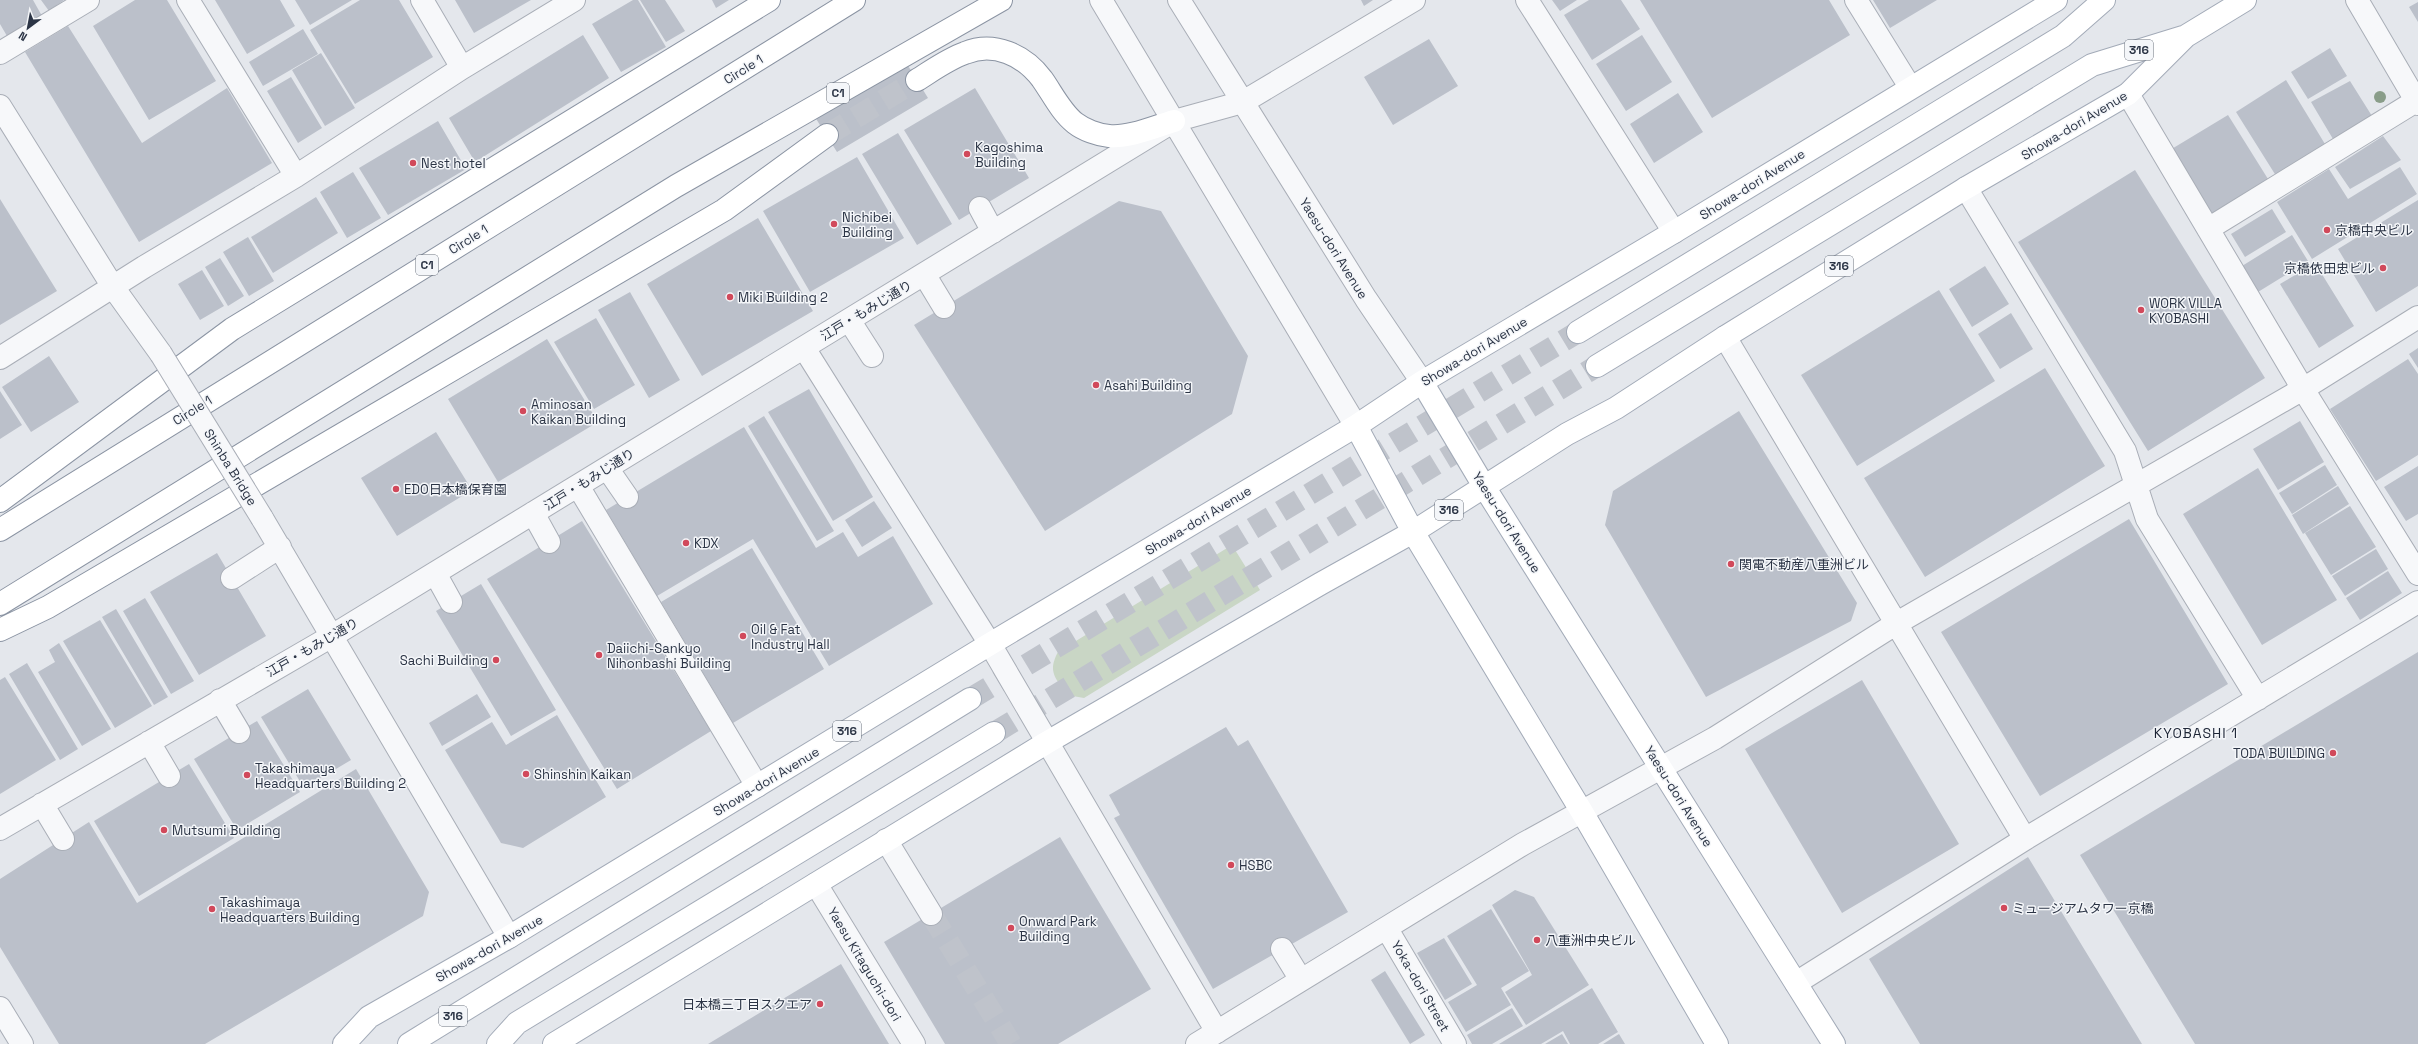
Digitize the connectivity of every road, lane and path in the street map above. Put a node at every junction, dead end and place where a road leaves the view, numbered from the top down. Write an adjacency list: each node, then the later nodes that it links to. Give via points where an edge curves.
1 (88, 0): 18 (street)
2 (188, 0): 28 (street)
3 (422, 0): 19 (street)
4 (574, 0): 19 (street)
5 (769, 0): 53 (main road, via 232,329)
6 (854, 0): 55 (main road, Circle 1 / C1)
7 (1001, 0): 64 (main road, C1, via 676,186)
8 (1101, 0): 26 (street)
9 (1179, 0): 23 (street, Yaesu-dori Avenue)
10 (1414, 0): 23 (street, 江戸・もみじ通り)
11 (1527, 0): 33 (street)
12 (1856, 0): 21 (street)
13 (2056, 0): 21 (main road, Showa-dori Avenue / 316)
14 (2104, 0): 39 (main road, via 2063,36)
15 (2245, 0): 17 (main road, Showa-dori Avenue / 316)
16 (2357, 0): 24 (street)
17 (2186, 36): 22 (main road, Showa-dori Avenue / 316); 44 (main road, Showa-dori Avenue / 316, via 2092,65)
18 (0, 53)
19 (462, 68): 28 (street)
20 (917, 80): 26 (main road, via 966,52 982,48 999,49 1017,56 1029,65 1075,123 1092,132 1110,136 1127,134)
21 (1910, 87): 33 (main road, Showa-dori Avenue / 316)
22 (2128, 94): 29 (main road, Showa-dori Avenue / 316); 31 (street)
23 (1243, 102): 26 (street, 江戸・もみじ通り); 45 (street, Yaesu-dori Avenue, via 1366,299)
24 (2417, 102): 31 (street)
25 (0, 106): 35 (street, Shinba Bridge)
26 (1174, 121): 32 (street, 江戸・もみじ通り); 47 (street)
27 (827, 135): 66 (main road, via 724,210 48,607)
28 (296, 176): 35 (street)
29 (1966, 188): 40 (main road, Showa-dori Avenue / 316); 49 (street, via 2125,451)
30 (980, 208): 32 (street)
31 (2208, 228): 46 (street)
32 (993, 232): 34 (street, 江戸・もみじ通り)
33 (1674, 232): 45 (main road, Showa-dori Avenue / 316)
34 (924, 274): 36 (street); 38 (street, 江戸・もみじ通り)
35 (113, 286): 43 (street); 58 (street, Shinba Bridge, bridge, via 161,354)
36 (944, 307)
37 (2418, 317): 46 (street)
38 (849, 320): 41 (street, 江戸・もみじ通り); 42 (street)
39 (1578, 332)
40 (1725, 337): 51 (main road, Showa-dori Avenue / 316, via 1616,408 1567,434); 65 (street)
41 (804, 348): 48 (street, 江戸・もみじ通り); 68 (street, via 917,515)
42 (872, 356)
43 (0, 358)
44 (1597, 366)
45 (1422, 382): 47 (main road, Showa-dori Avenue / 316); 51 (main road, Yaesu-dori Avenue)
46 (2303, 389): 49 (street); 60 (street)
47 (1356, 426): 56 (main road); 68 (main road, Showa-dori Avenue / 316)
48 (607, 468): 50 (street, 江戸・もみじ通り); 52 (street)
49 (2137, 485): 65 (street); 70 (street, via 2147,519)
50 (578, 486): 54 (street, 江戸・もみじ通り); 78 (street)
51 (1485, 488): 56 (main road, Showa-dori Avenue / 316); 76 (main road, Yaesu-dori Avenue)
52 (627, 497)
53 (0, 501)
54 (533, 513): 57 (street); 59 (street, 江戸・もみじ通り)
55 (0, 530)
56 (1413, 532): 75 (main road, Showa-dori Avenue / 316); 80 (main road)
57 (549, 542)
58 (280, 547): 61 (street); 67 (street, Shinba Bridge)
59 (435, 573): 62 (street); 67 (street, 江戸・もみじ通り)
60 (2418, 574)
61 (232, 578)
62 (451, 602)
63 (2418, 602): 70 (street)
64 (0, 604)
65 (1897, 623): 76 (street, via 1715,738); 83 (street)
66 (0, 630)
67 (332, 636): 71 (street, 江戸・もみじ通り); 88 (street, Shinba Bridge)
68 (990, 644): 75 (street); 78 (main road, Showa-dori Avenue / 316)
69 (970, 699): 97 (main road, 316)
70 (2258, 699): 83 (street)
71 (220, 700): 72 (street); 74 (street, 江戸・もみじ通り)
72 (239, 732)
73 (994, 733): 98 (main road, via 517,1024)
74 (149, 742): 77 (street); 79 (street, 江戸・もみじ通り)
75 (1046, 743): 84 (main road, Showa-dori Avenue / 316); 93 (street)
76 (1662, 768): 80 (street); 91 (main road, Yaesu-dori Avenue)
77 (169, 776)
78 (757, 786): 88 (main road, Showa-dori Avenue / 316)
79 (42, 804): 81 (street, 江戸・もみじ通り); 82 (street)
80 (1582, 812): 87 (street, via 1523,844); 102 (main road)
81 (0, 829)
82 (63, 839)
83 (2025, 839): 91 (street)
84 (886, 840): 85 (main road, Showa-dori Avenue / 316); 86 (street)
85 (816, 884): 94 (main road, Showa-dori Avenue / 316); 99 (street, Yaesu Kitaguchi-dori)
86 (931, 914)
87 (1387, 928): 90 (street); 101 (street, Yoka-dori Street)
88 (509, 937): 96 (main road, Showa-dori Avenue / 316, via 369,1017)
89 (1282, 949): 90 (street)
90 (1301, 980): 93 (street)
91 (1796, 983): 103 (main road, Yaesu-dori Avenue)
92 (0, 1008): 95 (street)
93 (1217, 1032): 100 (street)
94 (566, 1041)
95 (22, 1044)
96 (344, 1044)
97 (409, 1044)
98 (498, 1044)
99 (914, 1044)
100 (1197, 1044)
101 (1455, 1044)
102 (1717, 1044)
103 (1834, 1044)

